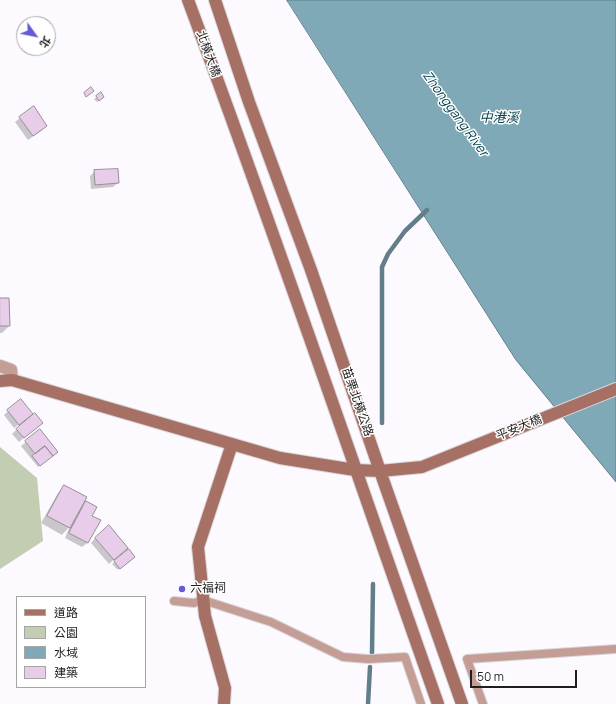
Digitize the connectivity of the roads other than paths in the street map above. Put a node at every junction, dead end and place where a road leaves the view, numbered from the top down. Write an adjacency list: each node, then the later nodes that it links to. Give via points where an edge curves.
1 (188, 0): 4 (main road, 北橫大橋)
2 (215, 0): 3 (main road, 北橫大橋)
3 (249, 102): 10 (main road, 苗栗北橫公路, via 311,270)
4 (229, 109): 9 (main road, 苗栗北橫公路)
5 (0, 366): 6 (street, via 11,370)
6 (6, 380): 8 (main road, 平安大橋)
7 (616, 389): 10 (main road, 平安大橋, via 422,467)
8 (232, 444): 9 (main road, 平安大橋, via 280,458); 11 (main road, via 198,547)
9 (355, 470): 10 (main road, 平安大橋); 16 (main road, 苗栗北橫公路)
10 (380, 471): 17 (main road, 苗栗北橫公路)
11 (203, 600): 12 (lane, via 194,603); 14 (main road, via 225,688); 15 (lane, via 272,622 343,657 406,657)
12 (174, 601)
13 (616, 649): 18 (lane, via 467,659)
14 (224, 704)
15 (421, 704)
16 (438, 704)
17 (462, 704)
18 (483, 704)

